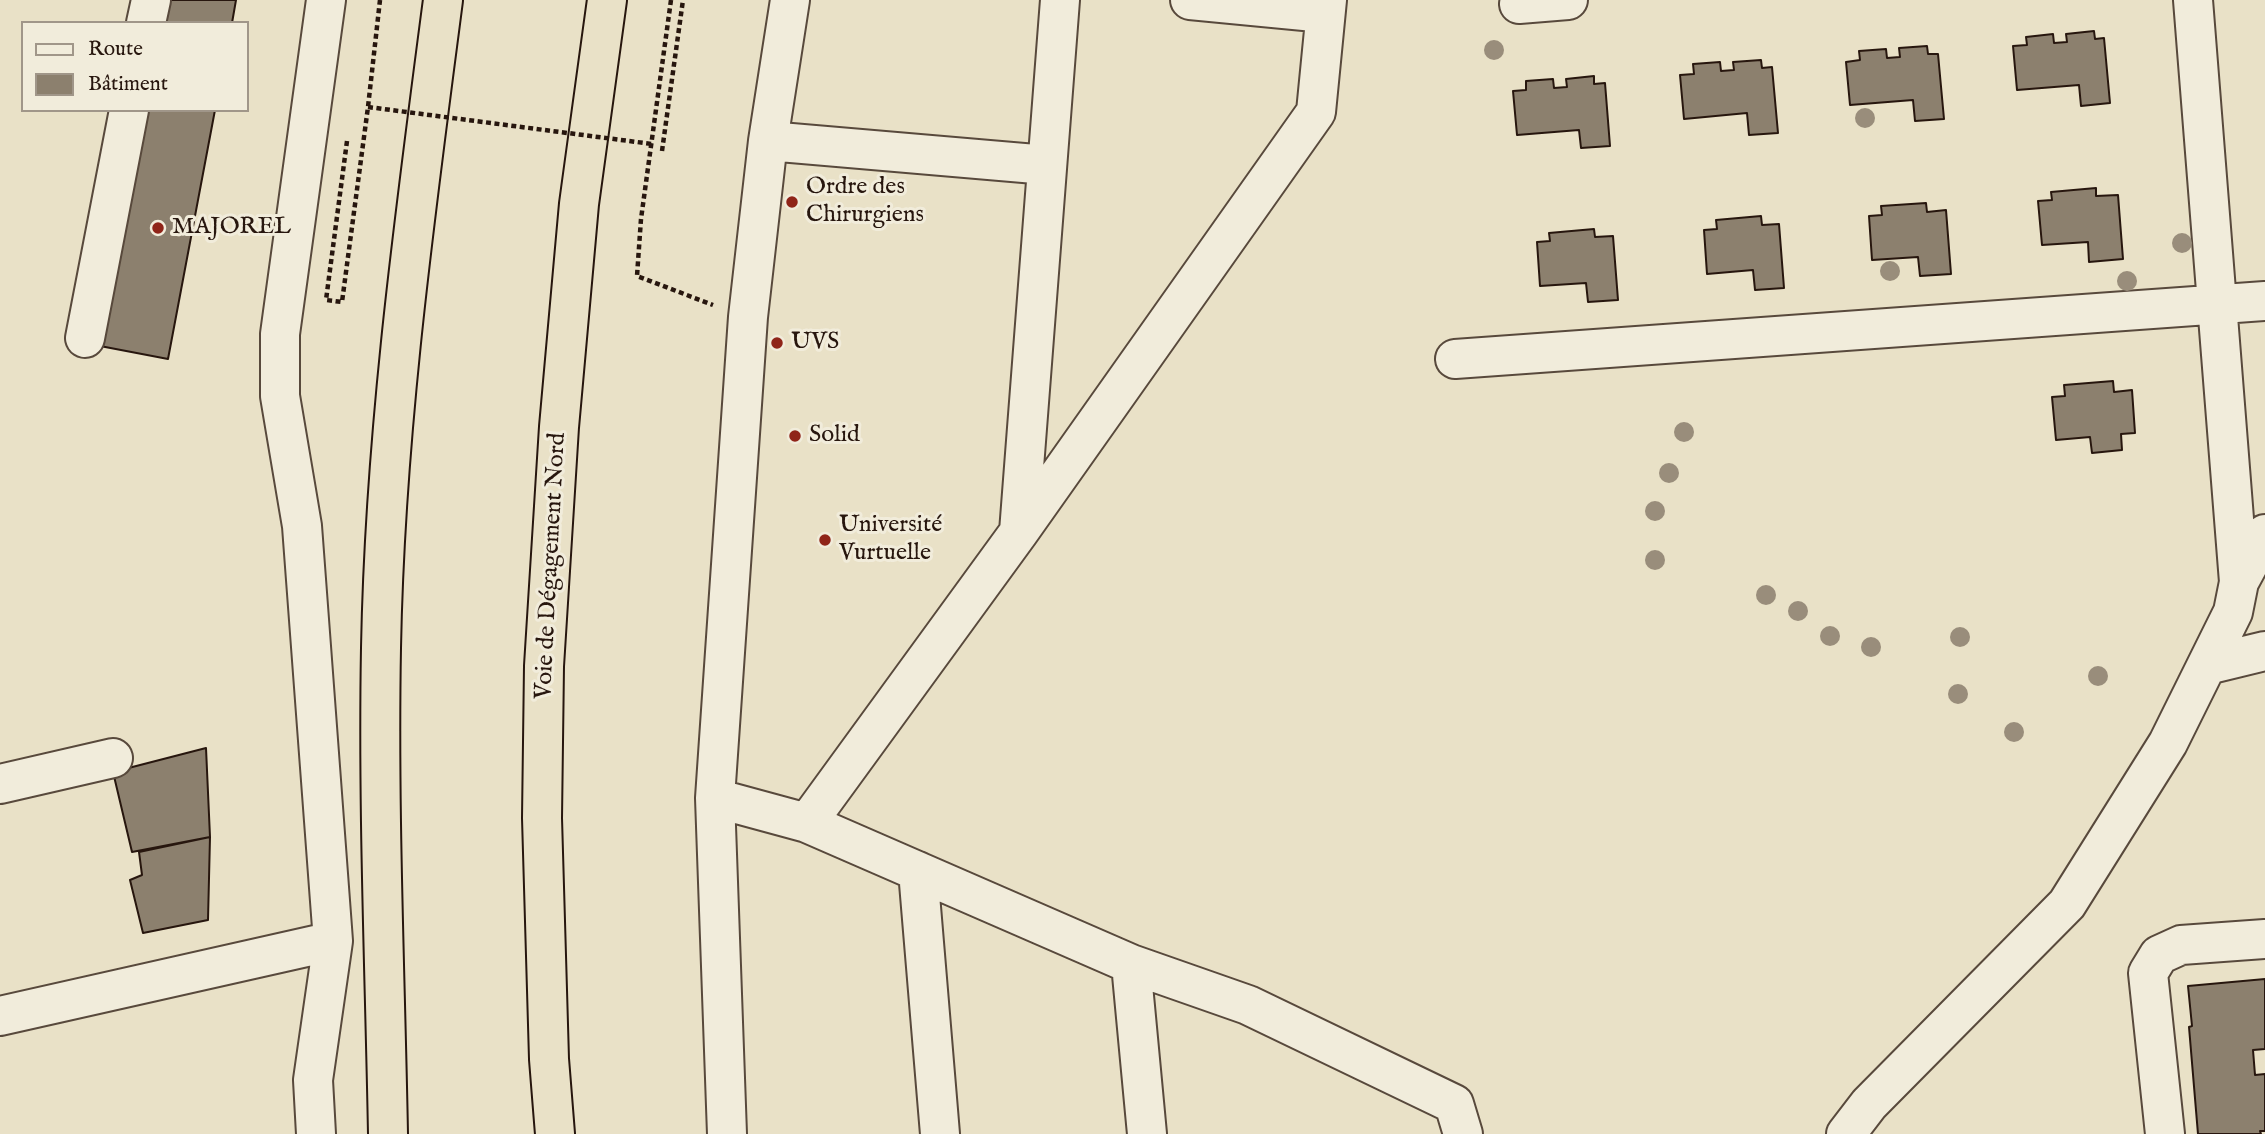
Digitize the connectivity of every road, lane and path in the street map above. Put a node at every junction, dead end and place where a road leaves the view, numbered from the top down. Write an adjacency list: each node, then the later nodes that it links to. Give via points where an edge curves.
1 (151, 0): 15 (street)
2 (326, 0): 40 (street, via 280,334 280,396 302,526)
3 (380, 0): 16 (path)
4 (443, 0): 44 (highway, via 402,318 382,620)
5 (607, 0): 45 (highway, Voie de Dégagement Nord, via 579,204 544,666 542,818)
6 (671, 0): 20 (path)
7 (683, 0): 21 (path)
8 (790, 0): 19 (street)
9 (1060, 0): 22 (street)
10 (1190, 0): 14 (street)
11 (1568, 0): 13 (street)
12 (2193, 0): 24 (street)
13 (1519, 4)
14 (1326, 7): 28 (street, via 1316,112)
15 (146, 21)
16 (368, 107): 18 (path, via 342,302 326,300); 20 (path, bridge)
17 (129, 112): 26 (street)
18 (348, 139)
19 (768, 141): 22 (street); 25 (street)
20 (652, 144): 25 (path, via 637,276)
21 (662, 151)
22 (1047, 165): 28 (street)
23 (2265, 301): 24 (street)
24 (2216, 304): 27 (street); 30 (street)
25 (748, 317): 36 (street)
26 (85, 338)
27 (1455, 359)
28 (1019, 532): 37 (street)
29 (2265, 534): 30 (street)
30 (2236, 597): 31 (street, via 2256,631); 33 (street)
31 (2265, 635)
32 (2265, 651): 33 (street)
33 (2207, 665): 50 (street, via 2168,743 2067,904 1869,1104)
34 (113, 758): 35 (street)
35 (0, 784)
36 (715, 798): 37 (street); 46 (street)
37 (807, 823): 38 (street)
38 (918, 871): 41 (street); 47 (street)
39 (2265, 939): 51 (street, via 2180,944 2159,955 2148,973)
40 (334, 941): 42 (street); 43 (street, via 313,1080)
41 (1131, 964): 48 (street); 49 (street, via 1248,1005 1454,1104)
42 (0, 1016)
43 (316, 1134)
44 (388, 1134)
45 (555, 1134)
46 (727, 1134)
47 (940, 1134)
48 (1147, 1134)
49 (1463, 1134)
50 (1846, 1134)
51 (2165, 1134)

